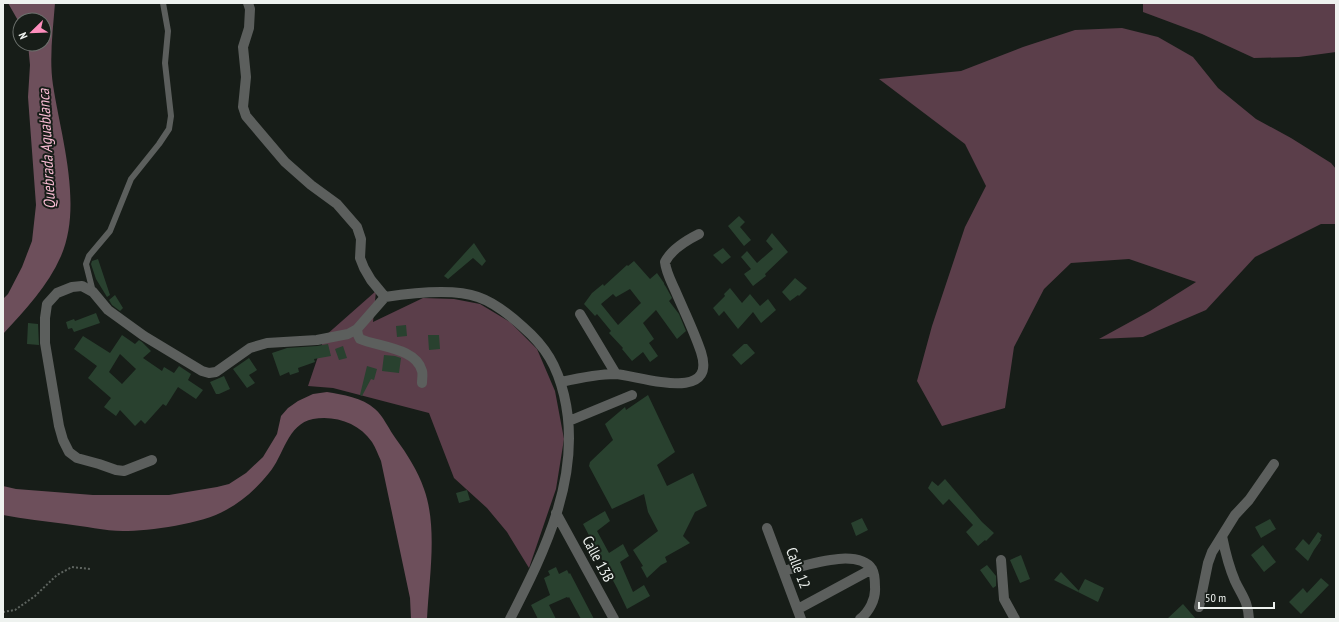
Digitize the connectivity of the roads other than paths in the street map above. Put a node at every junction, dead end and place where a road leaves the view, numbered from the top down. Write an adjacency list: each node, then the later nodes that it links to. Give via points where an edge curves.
1 (163, 3): 4 (lane, via 168,31 165,63 171,116 169,129 131,179 110,231 89,256 86,264)
2 (248, 3): 5 (street, via 249,28 243,47 246,77 243,107 246,116 284,162 337,204 357,227 361,239 360,258 371,280)
3 (699, 234): 8 (street, via 668,256 665,262 701,353 704,367 701,375 694,381 680,384 660,383)
4 (93, 292): 7 (street, via 108,310 144,336 209,373 216,372 250,348 267,343 317,340 348,334); 13 (street, via 82,286 72,287 57,293 47,304 45,343 63,440 69,452 77,458 116,470 124,471)
5 (385, 297): 7 (street); 9 (street, via 451,292 478,297 508,314 544,347 554,363)
6 (580, 314): 8 (street)
7 (357, 329): 10 (street, via 360,339 413,357 423,372)
8 (616, 374): 9 (street)
9 (561, 382): 12 (street)
10 (422, 383)
11 (632, 395): 12 (street)
12 (569, 421): 15 (street, via 568,464)
13 (152, 460)
14 (1274, 464): 17 (street)
15 (556, 513): 23 (street, via 534,572); 24 (street, Calle 13B)
16 (767, 528): 20 (street, Calle 12)
17 (1222, 536): 21 (street, via 1208,563); 27 (street, via 1235,581 1244,596)
18 (1001, 560): 26 (street, via 1004,599)
19 (872, 569): 20 (street, via 856,559 847,558); 22 (street); 25 (street, via 876,593 872,604)
20 (784, 571): 22 (street, Calle 12)
21 (1198, 607)
22 (800, 614)
23 (510, 619)
24 (614, 619)
25 (860, 619)
26 (1015, 619)
27 (1249, 619)

